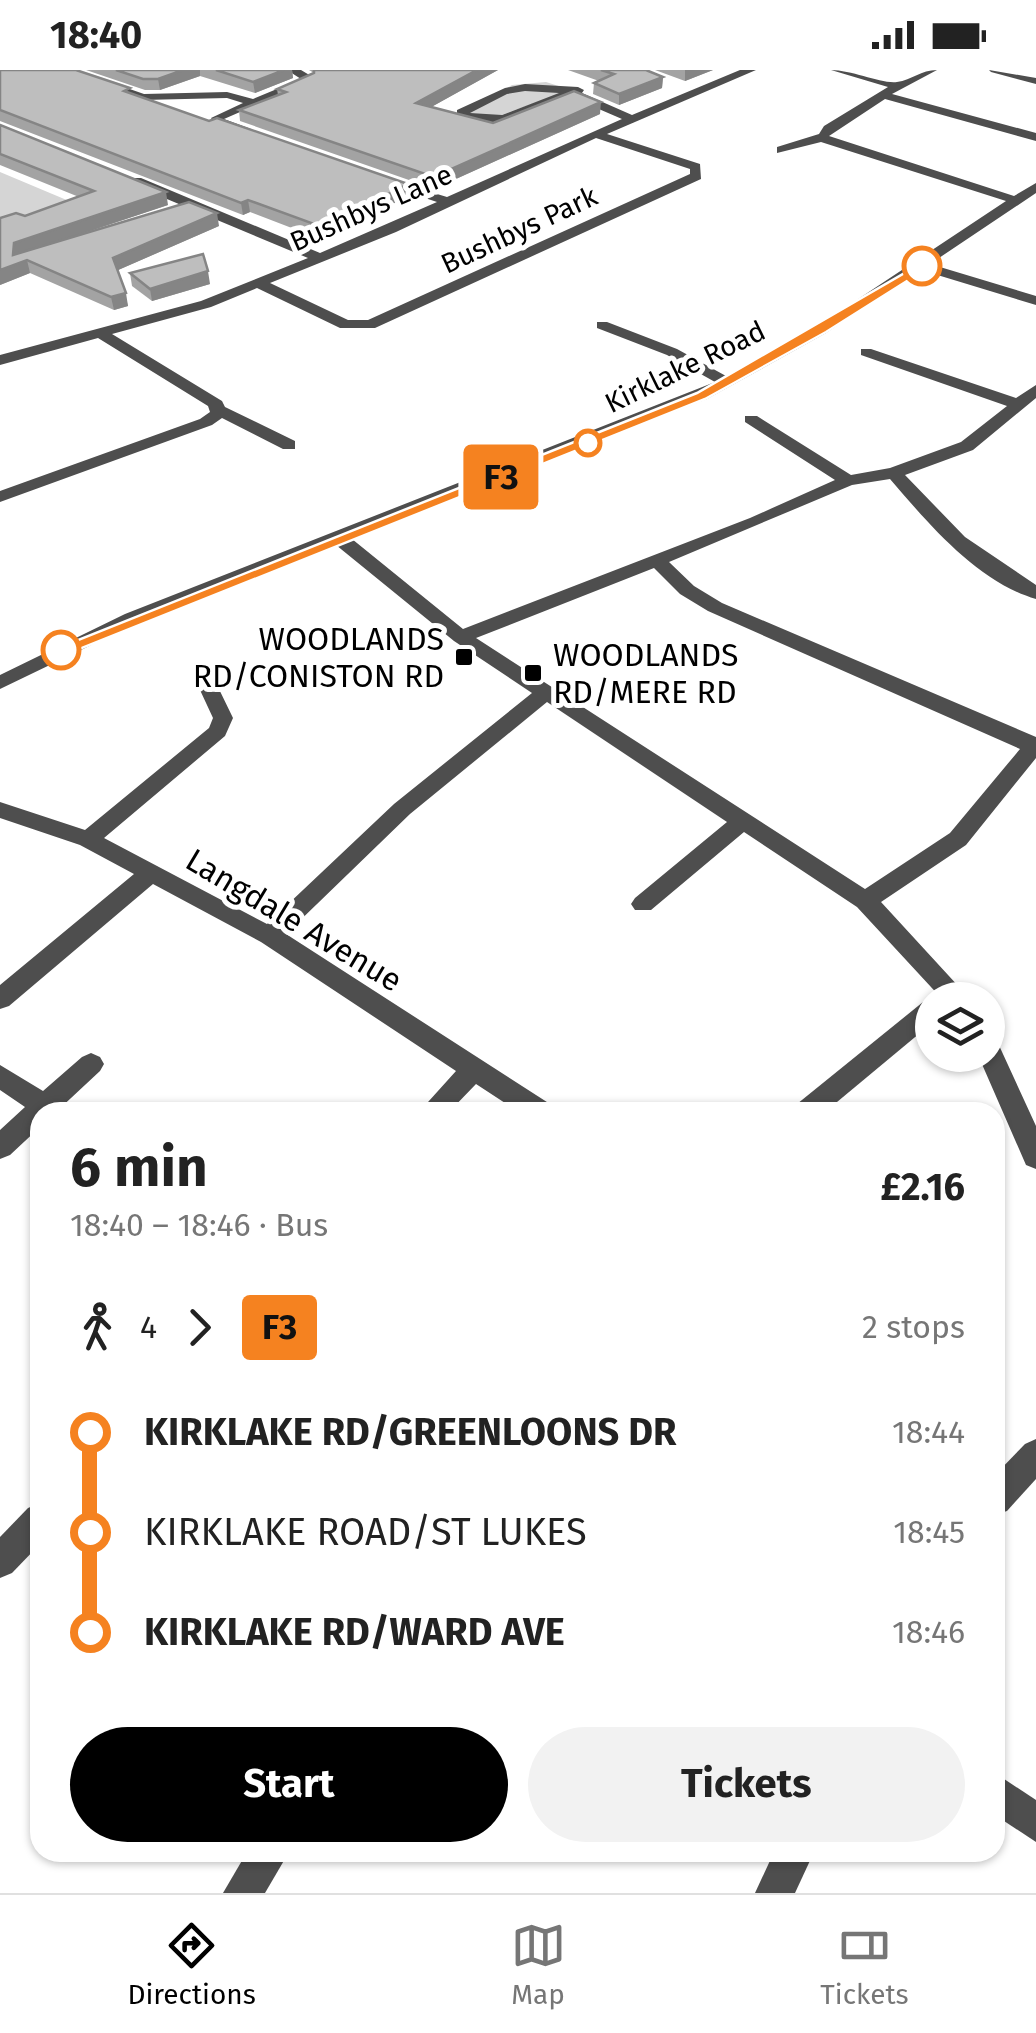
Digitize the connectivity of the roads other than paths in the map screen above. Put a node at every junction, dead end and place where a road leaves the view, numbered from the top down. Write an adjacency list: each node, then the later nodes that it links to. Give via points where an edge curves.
1 (67, 70): 13 (street)
2 (293, 70): 14 (street, via 310,79)
3 (750, 70): 11 (street, Bushbys Lane)
4 (836, 70): 8 (street)
5 (930, 70): 8 (street)
6 (995, 70): 7 (street)
7 (1036, 81)
8 (897, 86): 12 (street)
9 (679, 87): 11 (street)
10 (578, 90): 16 (street); 16 (street, via 524,80 455,111); 17 (street)
11 (695, 94): 17 (street, Bushbys Lane)
12 (884, 94): 21 (street); 22 (street)
13 (152, 98): 14 (street, via 227,95); 15 (street)
14 (254, 102): 20 (street, via 210,119)
15 (178, 111)
16 (490, 120): 18 (street)
17 (631, 120): 19 (street, Bushbys Lane)
18 (505, 127)
19 (596, 134): 28 (street, Bushbys Lane); 33 (street, Bushbys Park, via 696,167 696,176 370,324 344,325)
20 (256, 136)
21 (822, 137): 23 (street); 27 (street)
22 (1036, 137)
23 (781, 150)
24 (362, 172): 28 (street)
25 (125, 176): 29 (street)
26 (1036, 187): 27 (street, Kirklake Road)
27 (1015, 200): 32 (street, Kirklake Road)
28 (450, 202): 31 (street, Bushbys Lane)
29 (196, 204): 30 (street); 31 (street)
30 (178, 211)
31 (320, 258): 33 (street, Bushbys Lane)
32 (922, 266): 34 (street); 39 (street, Kirklake Road)
33 (258, 283): 36 (street, Bushbys Lane)
34 (1036, 302)
35 (602, 325): 39 (street)
36 (100, 333): 38 (street, Bushbys Lane); 42 (street)
37 (866, 352): 41 (street)
38 (0, 360)
39 (726, 382): 48 (street, Kirklake Road)
40 (1036, 390): 41 (street)
41 (1017, 404): 45 (street, via 967,446)
42 (219, 410): 44 (street); 47 (street, via 206,422)
43 (751, 420): 46 (street)
44 (289, 445)
45 (894, 472): 46 (street); 50 (street, via 958,542)
46 (848, 482): 49 (street)
47 (0, 497)
48 (342, 540): 51 (street); 52 (street, Kirklake Road, via 132,618)
49 (657, 562): 51 (street); 55 (street, via 715,607)
50 (1036, 593)
51 (461, 637): 54 (street)
52 (0, 683)
53 (210, 690): 58 (street, via 223,718 218,731)
54 (544, 694): 57 (street); 62 (street, via 430,782)
55 (1035, 746): 60 (street, via 958,839)
56 (0, 810): 58 (street, Langdale Avenue)
57 (745, 819): 60 (street); 61 (street)
58 (88, 839): 59 (street, Langdale Avenue)
59 (152, 872): 62 (street, Langdale Avenue); 64 (street)
60 (866, 902): 63 (street)
61 (643, 904)
62 (270, 936): 67 (street, Langdale Avenue)
63 (932, 982)
64 (0, 999)
65 (915, 1025): 74 (street)
66 (91, 1064): 71 (street)
67 (473, 1070): 72 (street); 73 (street, Langdale Avenue)
68 (999, 1072): 77 (street)
69 (0, 1076): 70 (street)
70 (38, 1102)
71 (48, 1102)
72 (442, 1102)
73 (524, 1102)
74 (819, 1102)
75 (30, 1119): 76 (street)
76 (0, 1147)
77 (1036, 1157)
78 (1036, 1455): 79 (street)
79 (1005, 1488)
80 (30, 1530): 81 (street)
81 (0, 1562)
82 (1005, 1800): 83 (street)
83 (1036, 1823)
84 (263, 1862): 86 (street)
85 (790, 1862): 87 (street)
86 (242, 1893)
87 (774, 1893)

